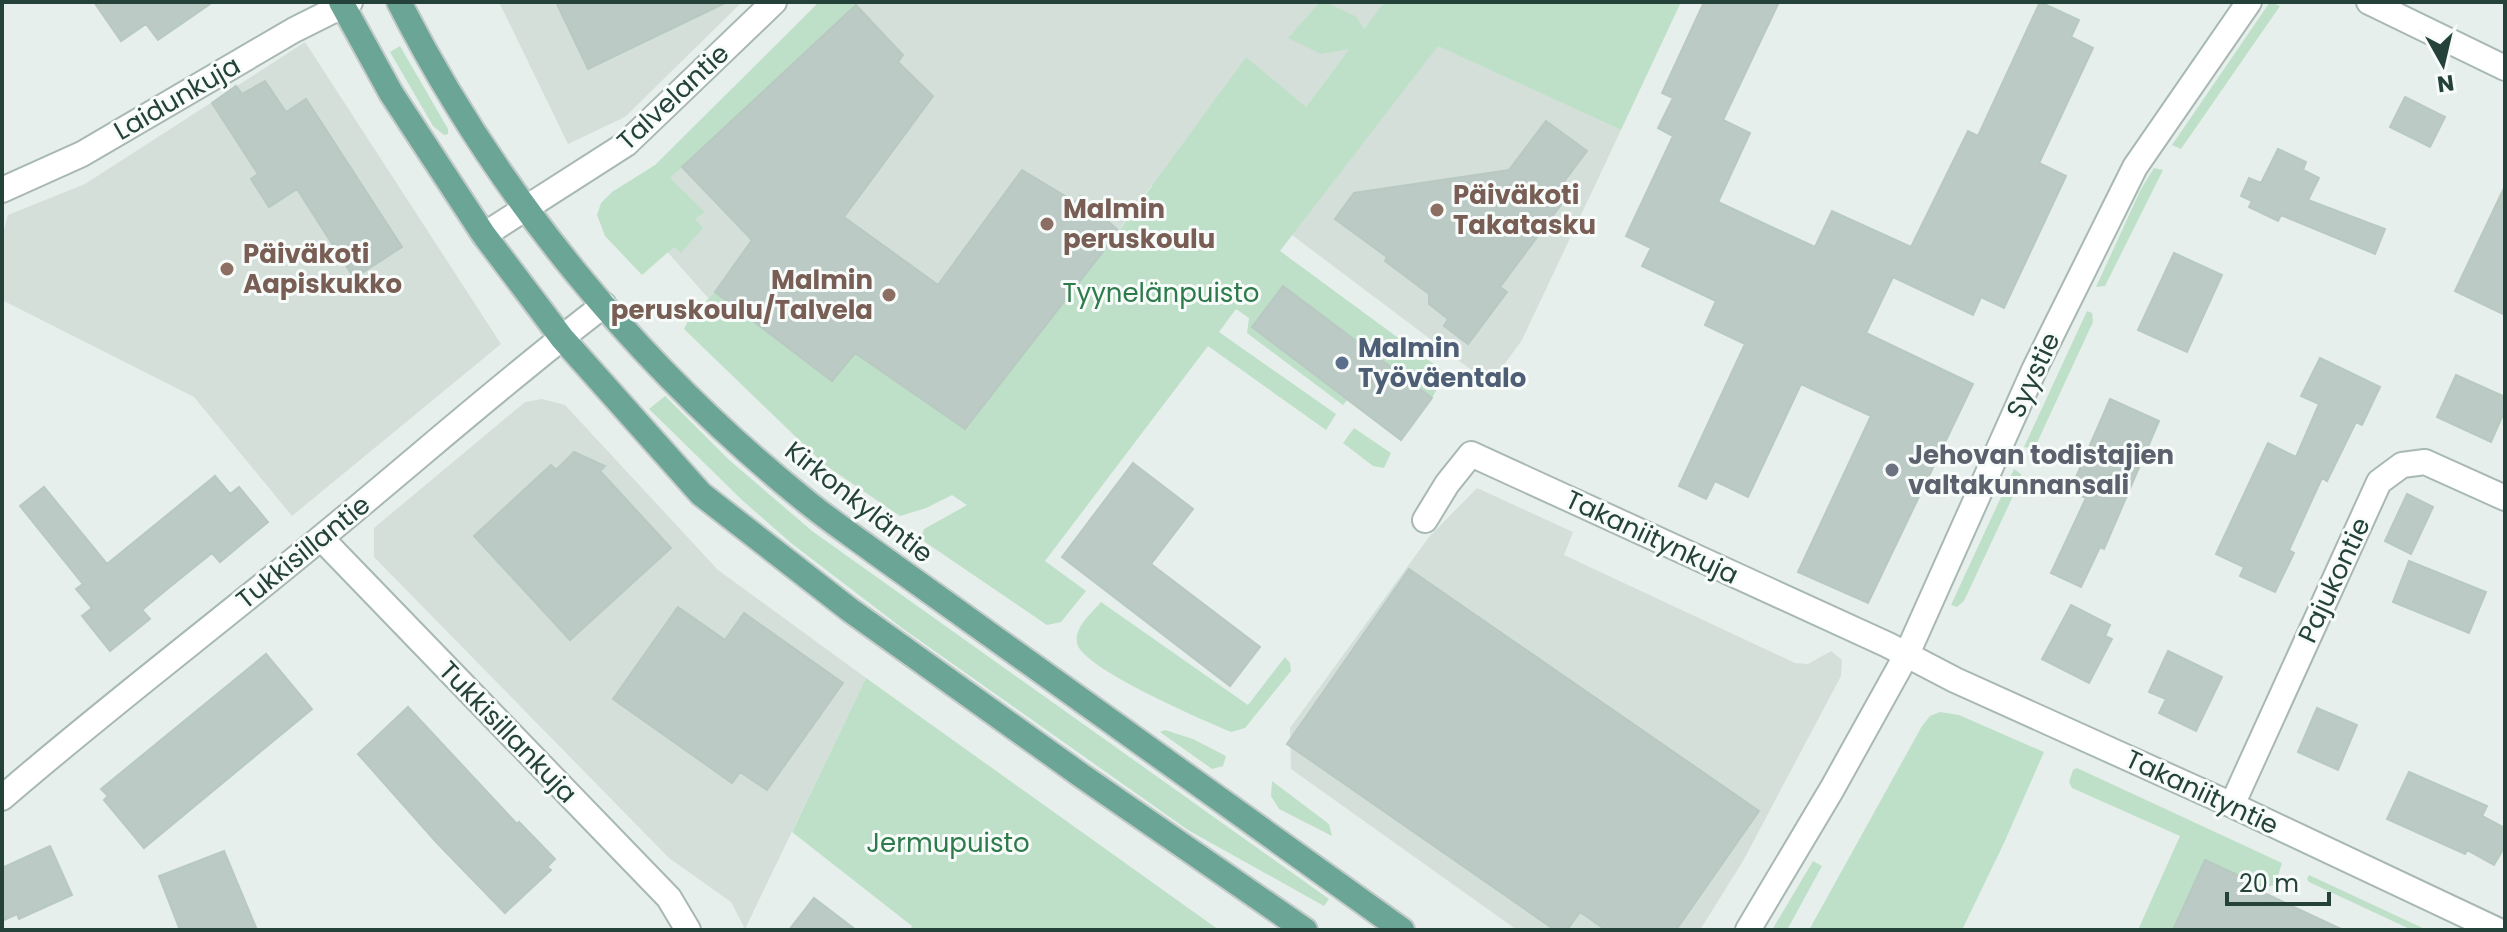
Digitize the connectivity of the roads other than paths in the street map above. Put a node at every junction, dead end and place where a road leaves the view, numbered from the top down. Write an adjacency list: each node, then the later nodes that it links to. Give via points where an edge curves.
1 (399, 2): 8 (main road, Kirkonkyläntie, via 465,121)
2 (774, 2): 8 (street, Talvelantie, via 626,144)
3 (2249, 2): 15 (street, Syystie, via 2135,167 2035,368)
4 (2369, 2): 6 (street)
5 (345, 3): 7 (street, Laidunkuja, via 82,154); 9 (main road, via 391,93)
6 (2505, 68)
7 (2, 190)
8 (526, 210): 9 (street, Talvelantie); 10 (main road, Kirkonkyläntie)
9 (484, 235): 11 (main road)
10 (604, 305): 11 (street, Tukkisillantie); 20 (main road, Kirkonkyläntie, via 690,397 808,503)
11 (562, 338): 14 (street, Tukkisillantie); 19 (main road, via 701,494 850,610)
12 (2505, 498): 17 (street, Pajukontie, via 2425,462 2402,465 2379,482)
13 (1425, 520): 15 (street, Takaniitynkuja, via 1471,454)
14 (321, 538): 16 (street, Tukkisillantie); 18 (street, Tukkisillankuja, via 669,898)
15 (1907, 654): 17 (street, Takaniityntie); 21 (street, Syystie)
16 (2, 798)
17 (2232, 805): 22 (street, Takaniityntie)
18 (688, 930)
19 (1305, 930)
20 (1402, 930)
21 (1748, 930)
22 (2497, 930)

